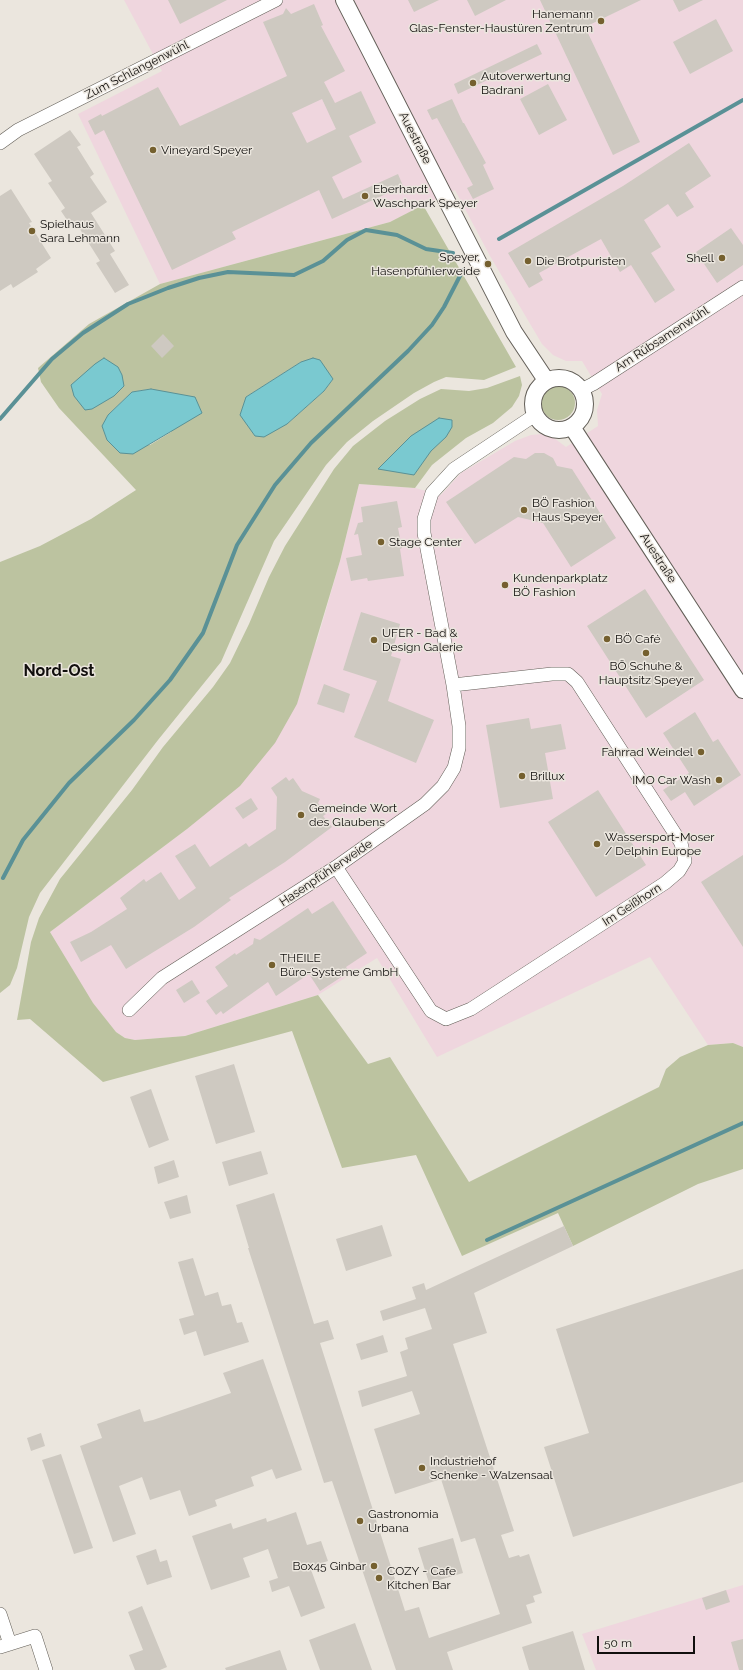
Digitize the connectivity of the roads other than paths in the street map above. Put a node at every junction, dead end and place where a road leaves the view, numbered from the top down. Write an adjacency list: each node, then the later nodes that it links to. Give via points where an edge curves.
1 (276, 0): 3 (street, Zum Schlangenwühl, via 18,130)
2 (344, 0): 5 (street, Auestraße, via 514,332)
3 (0, 143)
4 (743, 286): 6 (street, Am Rübsamenwühl)
5 (546, 380): 6 (street, via 562,377 570,380); 7 (street, via 534,394 532,402)
6 (581, 390): 8 (street, via 585,411)
7 (535, 416): 8 (street, via 547,428 556,430); 9 (street, Hasenpfühlerweide, via 454,469 432,493 424,518 424,533)
8 (572, 427): 10 (street, Auestraße)
9 (453, 685): 11 (street, Hasenpfühlerweide, via 459,726 459,748 454,768 443,786 425,804); 11 (street, Im Geißhorn, via 568,674 577,682 681,843 685,861 679,871 665,883 471,1009 446,1019 431,1011)
10 (743, 690)
11 (336, 867): 12 (street, Hasenpfühlerweide, via 162,978)
12 (130, 1010)
13 (0, 1614): 14 (street)
14 (5, 1646): 15 (street, via 35,1636)
15 (46, 1670)

